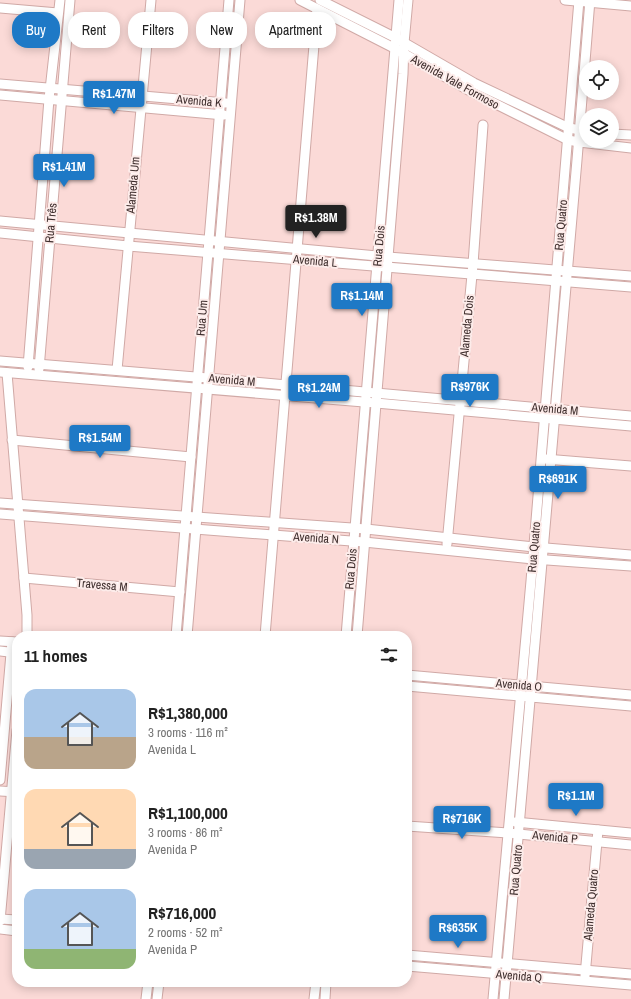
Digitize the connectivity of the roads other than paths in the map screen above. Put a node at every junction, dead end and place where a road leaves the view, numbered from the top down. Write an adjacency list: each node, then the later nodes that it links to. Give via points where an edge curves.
1 (60, 0): 16 (street, Rua Três)
2 (70, 0): 23 (street, Rua Três)
3 (151, 0): 25 (street, Alameda Um)
4 (229, 0): 28 (street, Rua Um)
5 (240, 0): 29 (street, Rua Um)
6 (300, 0): 12 (street, Avenida Vale Formoso)
7 (399, 0): 17 (street, Rua Dois)
8 (408, 0): 17 (street, Rua Dois)
9 (565, 0): 10 (street)
10 (579, 1): 11 (street); 35 (street, Rua Quatro)
11 (590, 1): 13 (street); 31 (street, Rua Quatro)
12 (319, 4): 17 (street, Avenida Vale Formoso); 19 (street, Avenida Vale Formoso); 53 (street)
13 (631, 6)
14 (0, 8): 15 (street)
15 (46, 12)
16 (58, 12)
17 (400, 40): 19 (street, Rua Dois); 20 (street, Rua Dois); 35 (street, Avenida Vale Formoso, via 474,82)
18 (54, 48): 22 (street, Rua Três)
19 (395, 48): 20 (street, Avenida Vale Formoso); 56 (street, Rua Dois)
20 (404, 53): 39 (street, Avenida Vale Formoso, via 470,91); 57 (street, Rua Dois)
21 (0, 84): 22 (street, Avenida K)
22 (50, 88): 23 (street, Avenida K); 26 (street, Rua Três)
23 (62, 89): 25 (street, Avenida K); 27 (street, Rua Três)
24 (0, 95): 26 (street, Avenida K)
25 (141, 96): 28 (street, Avenida K); 30 (street, Alameda Um)
26 (49, 99): 27 (street, Avenida K); 44 (street, Rua Três)
27 (61, 101): 30 (street, Avenida K); 45 (street, Rua Três)
28 (220, 102): 29 (street, Avenida K); 32 (street, Rua Um)
29 (231, 103): 33 (street, Rua Um)
30 (140, 107): 32 (street, Avenida K); 47 (street, Alameda Um)
31 (584, 108)
32 (219, 114): 33 (street, Avenida K); 50 (street, Rua Um)
33 (230, 116): 51 (street, Rua Um)
34 (484, 125): 59 (street, Alameda Dois)
35 (569, 128): 36 (street); 39 (street, Rua Quatro)
36 (579, 130)
37 (619, 134): 38 (street)
38 (631, 135)
39 (568, 140): 40 (street); 62 (street, Rua Quatro)
40 (579, 142): 63 (street, Rua Quatro)
41 (619, 147): 42 (street)
42 (631, 148)
43 (0, 221): 44 (street, Avenida L)
44 (40, 225): 45 (street, Avenida L); 48 (street, Rua Três)
45 (51, 226): 47 (street, Avenida L); 49 (street, Rua Três)
46 (0, 233): 48 (street, Avenida L)
47 (129, 234): 50 (street, Avenida L); 52 (street, Alameda Um)
48 (39, 237): 49 (street, Avenida L); 70 (street, Rua Três)
49 (50, 239): 52 (street, Avenida L); 71 (street, Rua Três)
50 (209, 240): 51 (street, Avenida L); 54 (street, Rua Um)
51 (220, 241): 53 (street, Avenida L); 55 (street, Rua Um)
52 (128, 246): 54 (street, Avenida L); 72 (street, Alameda Um)
53 (297, 248): 56 (street, Avenida L); 58 (street)
54 (208, 252): 55 (street, Avenida L); 76 (street, Rua Um)
55 (218, 253): 58 (street, Avenida L); 77 (street, Rua Um)
56 (378, 256): 57 (street, Avenida L); 60 (street, Rua Dois)
57 (388, 257): 59 (street, Avenida L); 61 (street, Rua Dois)
58 (296, 259): 60 (street, Avenida L); 78 (street)
59 (473, 264): 62 (street, Avenida L); 64 (street, Alameda Dois)
60 (377, 266): 61 (street, Avenida L); 81 (street, Rua Dois)
61 (388, 266): 64 (street, Avenida L); 82 (street, Rua Dois)
62 (557, 271): 63 (street, Avenida L); 66 (street, Rua Quatro)
63 (568, 271): 65 (street, Avenida L); 67 (street, Rua Quatro)
64 (472, 274): 66 (street, Avenida L); 84 (street, Alameda Dois)
65 (631, 276)
66 (556, 282): 67 (street, Avenida L); 87 (street, Rua Quatro)
67 (566, 283): 68 (street, Avenida L); 88 (street, Rua Quatro)
68 (631, 287)
69 (0, 361): 70 (street, Avenida M)
70 (28, 363): 71 (street, Avenida M); 74 (street, Rua Três)
71 (39, 363): 72 (street, Avenida M); 75 (street, Rua Três)
72 (117, 370): 76 (street, Avenida M)
73 (4, 373): 74 (street, Avenida M); 94 (street)
74 (27, 374): 75 (street, Avenida M)
75 (38, 375): 79 (street, Avenida M)
76 (198, 378): 77 (street, Avenida M); 79 (street, Rua Um)
77 (208, 378): 78 (street, Avenida M); 80 (street, Rua Um)
78 (286, 385): 81 (street, Avenida M); 83 (street)
79 (197, 389): 80 (street, Avenida M); 95 (street, Rua Um)
80 (207, 390): 83 (street, Avenida M); 104 (street, Rua Um)
81 (366, 392): 82 (street, Avenida M); 85 (street, Rua Dois)
82 (377, 393): 84 (street, Avenida M); 86 (street, Rua Dois)
83 (285, 396): 85 (street, Avenida M); 105 (street)
84 (460, 400): 87 (street, Avenida M); 89 (street, Alameda Dois)
85 (366, 402): 86 (street, Avenida M); 108 (street, Rua Dois)
86 (376, 403): 89 (street, Avenida M); 109 (street, Rua Dois)
87 (545, 409): 88 (street, Avenida M); 91 (street, Rua Quatro)
88 (556, 410): 90 (street, Avenida M); 92 (street, Rua Quatro)
89 (459, 411): 91 (street, Avenida M); 111 (street, Alameda Dois)
90 (631, 416)
91 (544, 419): 92 (street, Avenida M); 96 (street, Rua Quatro)
92 (555, 420): 93 (street, Avenida M); 97 (street, Rua Quatro)
93 (631, 426)
94 (12, 440): 95 (street); 100 (street)
95 (191, 457): 103 (street, Rua Um)
96 (541, 459): 97 (street); 114 (street, Rua Quatro)
97 (551, 460): 98 (street); 115 (street, Rua Quatro)
98 (631, 466)
99 (0, 503): 100 (street, Avenida N)
100 (18, 504): 102 (street); 103 (street, Avenida N)
101 (0, 514): 102 (street, Avenida N)
102 (19, 515): 106 (street, Avenida N); 121 (street)
103 (186, 516): 104 (street, Avenida N); 106 (street, Rua Um)
104 (197, 516): 105 (street, Avenida N); 107 (street, Rua Um)
105 (274, 522): 108 (street, Avenida N); 110 (street)
106 (185, 529): 107 (street, Avenida N); 122 (street, Rua Um)
107 (196, 529): 110 (street, Avenida N); 125 (street, Rua Um)
108 (355, 529): 109 (street, Avenida N); 112 (street, Rua Dois)
109 (366, 529): 111 (street, Avenida N); 113 (street, Rua Dois)
110 (274, 535): 112 (street, Avenida N); 126 (street)
111 (448, 538): 114 (street, Avenida N); 116 (street, Alameda Dois)
112 (354, 541): 113 (street, Avenida N); 127 (street, Rua Dois)
113 (364, 542): 116 (street, Avenida N); 128 (street, Rua Dois)
114 (534, 547): 115 (street, Avenida N); 118 (street, Rua Quatro)
115 (544, 547): 117 (street, Avenida N); 119 (street, Rua Quatro)
116 (447, 550): 118 (street, Avenida N)
117 (631, 555)
118 (533, 559): 119 (street, Avenida N); 135 (street, Rua Quatro)
119 (543, 559): 120 (street, Avenida N); 137 (street, Rua Quatro)
120 (631, 566)
121 (24, 578): 122 (street, Travessa M); 123 (street)
122 (180, 592): 124 (street, Rua Um)
123 (27, 631)
124 (176, 631)
125 (187, 631)
126 (265, 631)
127 (346, 631)
128 (356, 631)
129 (0, 641): 130 (street)
130 (12, 642)
131 (0, 652): 132 (street)
132 (12, 653)
133 (12, 671): 142 (street)
134 (412, 675): 135 (street, Avenida O)
135 (522, 685): 137 (street, Avenida O); 139 (street, Rua Quatro)
136 (412, 686): 139 (street, Avenida O)
137 (532, 686): 138 (street, Avenida O); 140 (street, Rua Quatro)
138 (631, 695)
139 (520, 697): 140 (street, Avenida O); 147 (street, Rua Quatro)
140 (531, 697): 141 (street, Avenida O); 148 (street, Rua Quatro)
141 (631, 706)
142 (0, 779): 143 (street)
143 (12, 780)
144 (0, 791): 145 (street)
145 (12, 791)
146 (12, 809): 156 (street)
147 (509, 822): 148 (street, Avenida P); 151 (street, Rua Quatro)
148 (520, 822): 150 (street, Avenida P); 153 (street, Rua Quatro)
149 (412, 826): 151 (street, Avenida P)
150 (598, 830): 152 (street, Avenida P); 154 (street, Alameda Quatro)
151 (508, 833): 153 (street, Avenida P); 161 (street, Rua Quatro)
152 (631, 833)
153 (519, 834): 154 (street, Avenida P); 162 (street, Rua Quatro)
154 (597, 841): 155 (street, Avenida P); 164 (street, Alameda Quatro)
155 (631, 844)
156 (0, 920): 157 (street)
157 (12, 920)
158 (0, 929): 159 (street)
159 (12, 930)
160 (412, 955): 161 (street, Avenida Q)
161 (496, 963): 162 (street, Avenida Q); 165 (street, Rua Quatro)
162 (507, 964): 164 (street, Avenida Q); 167 (street, Rua Quatro)
163 (412, 966): 165 (street, Avenida Q)
164 (586, 970): 166 (street, Avenida Q); 168 (street, Alameda Quatro)
165 (496, 974): 167 (street, Avenida Q); 178 (street, Rua Quatro)
166 (631, 974)
167 (506, 975): 168 (street, Avenida Q); 179 (street, Rua Quatro)
168 (584, 981): 169 (street, Avenida Q)
169 (631, 985)
170 (147, 987): 174 (street)
171 (158, 987): 175 (street)
172 (315, 987): 176 (street)
173 (326, 987): 177 (street)
174 (146, 999)
175 (157, 999)
176 (314, 999)
177 (325, 999)
178 (493, 999)
179 (504, 999)

